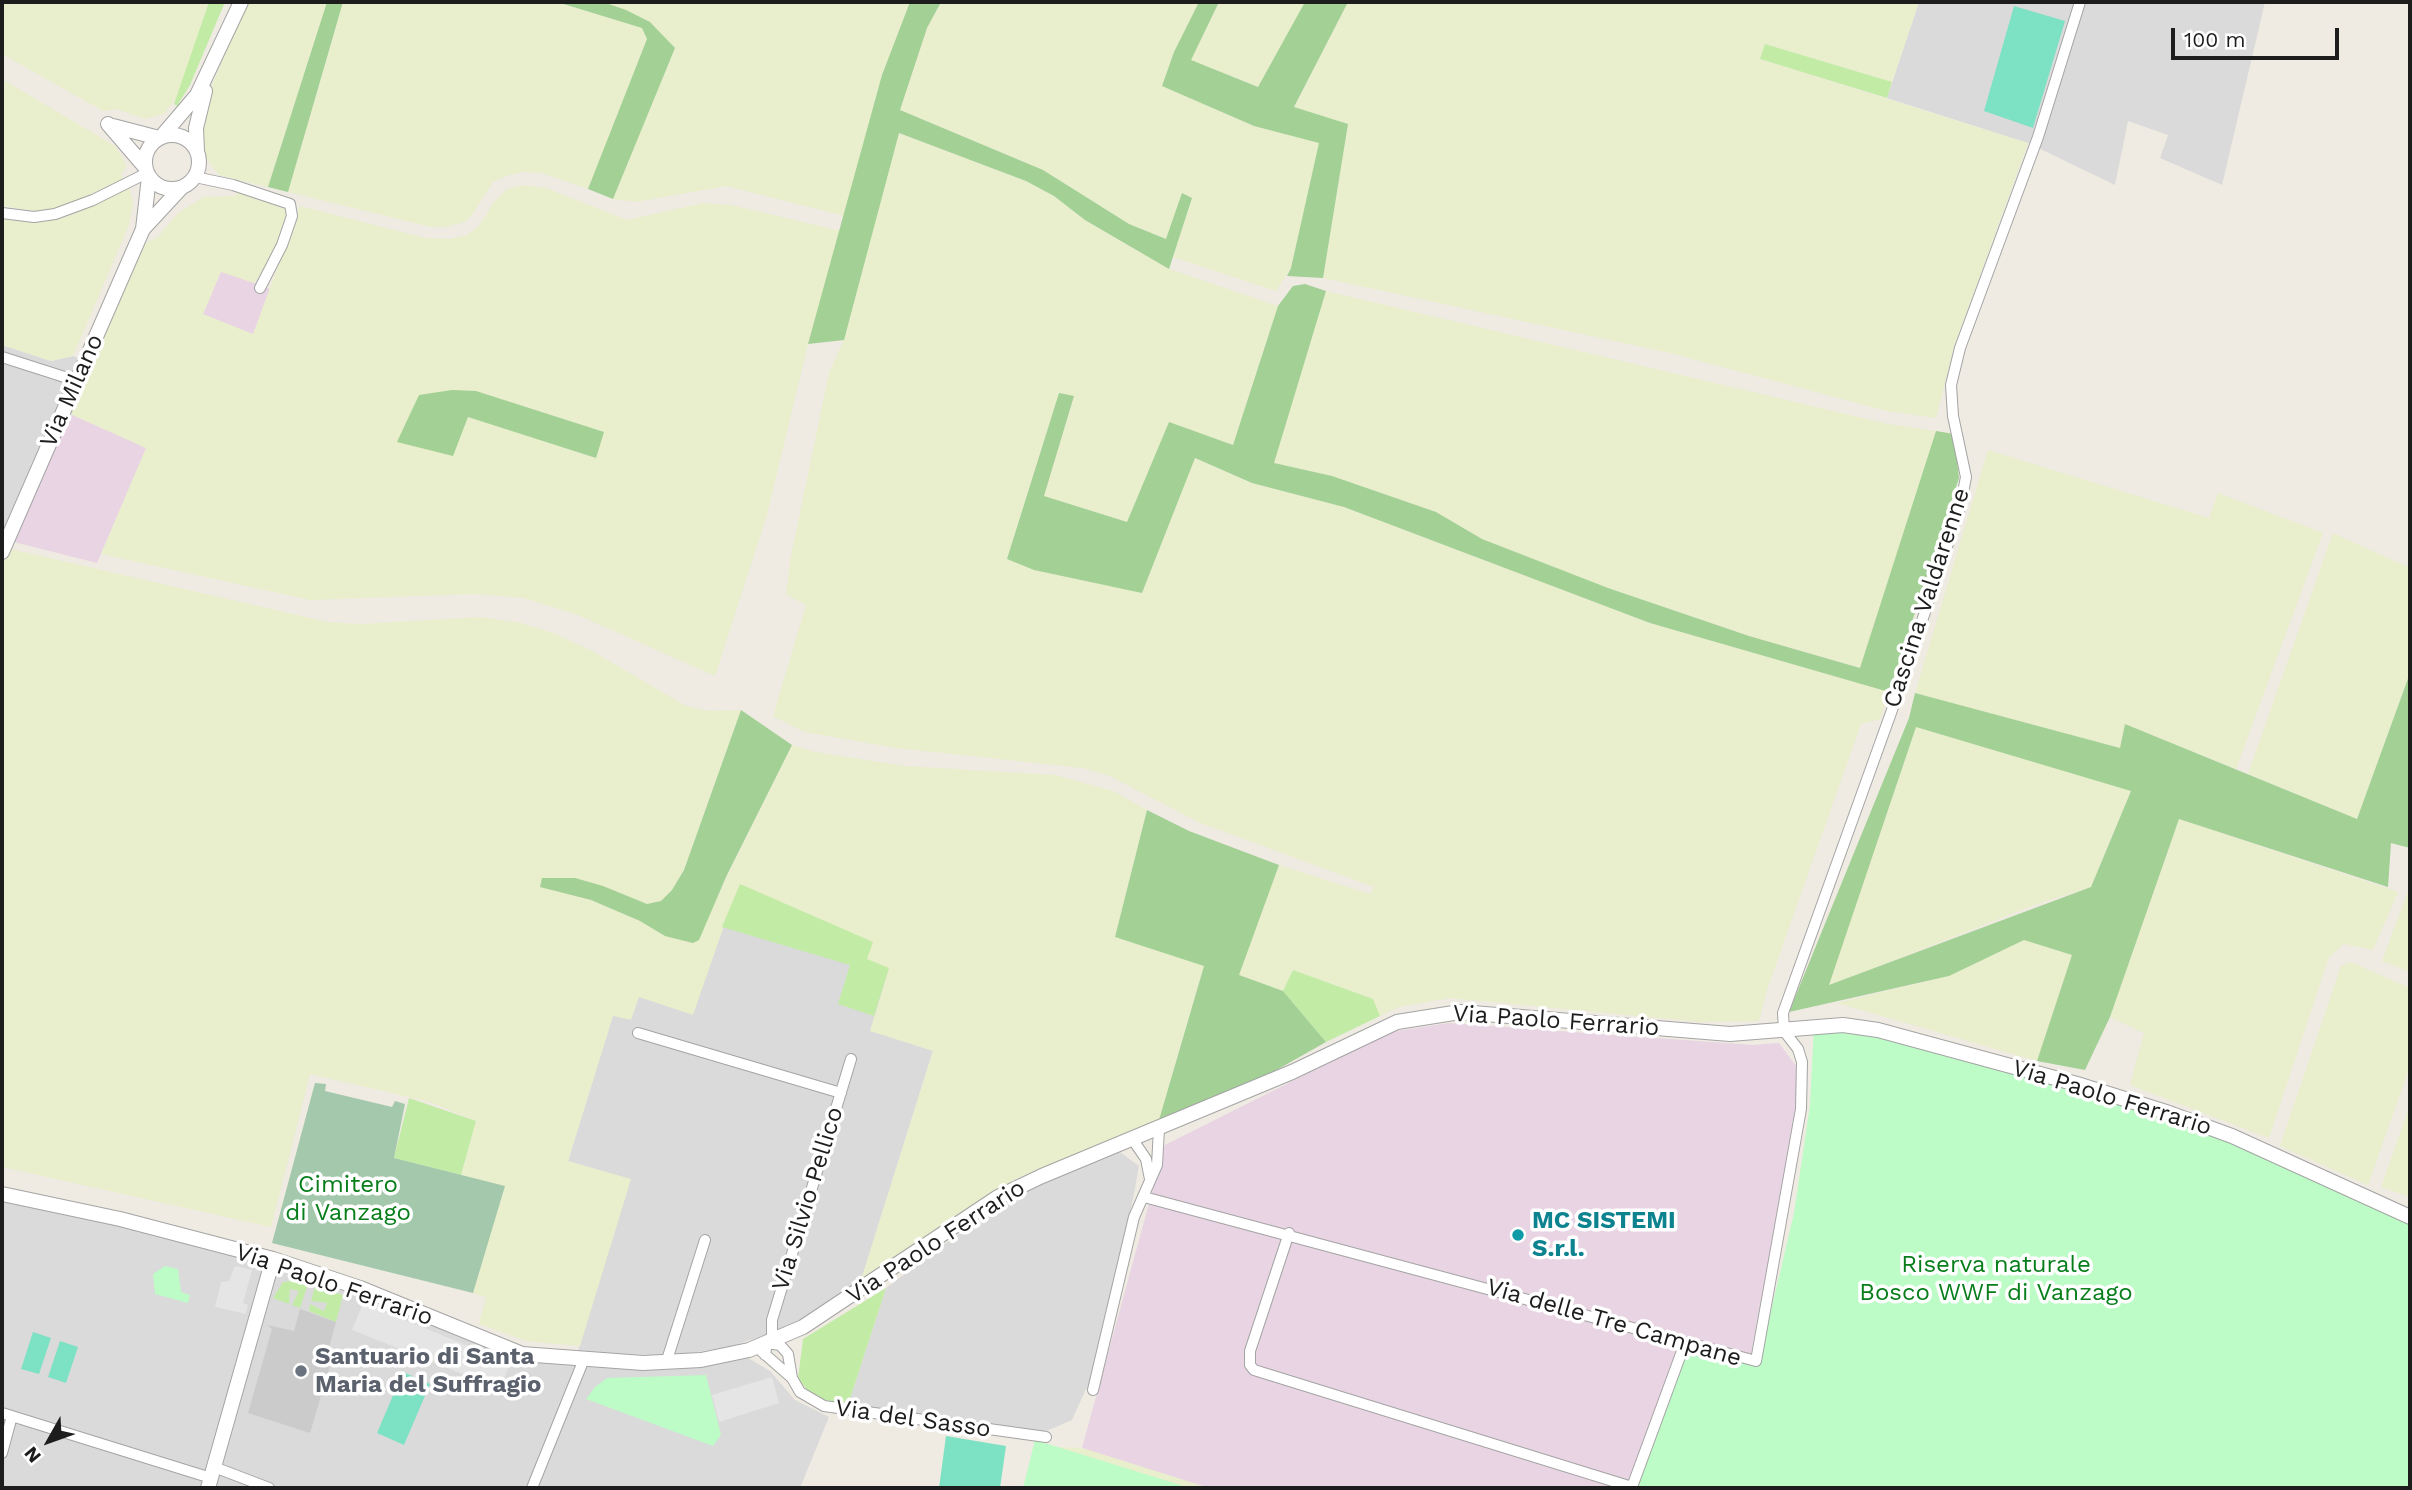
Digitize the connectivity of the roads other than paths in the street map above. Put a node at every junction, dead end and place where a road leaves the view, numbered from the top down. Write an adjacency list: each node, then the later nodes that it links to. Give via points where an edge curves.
1 (241, 2): 3 (street)
2 (2080, 2): 15 (street, Cascina Valdarenne, via 1951,385 1966,477 1960,508 1783,1013)
3 (215, 60): 4 (street, via 197,95); 5 (street, via 200,107)
4 (160, 137): 5 (street, via 185,138); 6 (street, via 146,151); 6 (street, via 108,124)
5 (197, 151): 7 (street)
6 (147, 172): 8 (street, via 163,188); 9 (street, via 55,214); 10 (street, Via Milano)
7 (195, 177): 8 (street); 11 (street, via 290,204 292,216 282,246)
8 (181, 188): 10 (street, Via Milano)
9 (2, 213)
10 (143, 229): 13 (street, Via Milano)
11 (260, 288)
12 (2, 356): 13 (street)
13 (77, 381): 14 (street, Via Milano)
14 (2, 552)
15 (1784, 1031): 19 (street, Via Paolo Ferrario, via 1730,1034 1438,1013 1397,1022); 24 (street, Via Paolo Ferrario, via 1843,1025 1878,1030 2077,1084 2232,1136); 29 (street, Via delle Tre Campane, via 1802,1062 1801,1109 1756,1360)
16 (638, 1032): 18 (street)
17 (851, 1059): 18 (street, Via Silvio Pellico)
18 (841, 1093): 30 (street, Via Silvio Pellico)
19 (1159, 1129): 20 (street, Via Paolo Ferrario); 21 (street, via 1159,1155)
20 (1133, 1140): 21 (street, via 1146,1158); 28 (street, Via Paolo Ferrario, via 998,1197)
21 (1150, 1179): 23 (street)
22 (2, 1194): 27 (street, Via Paolo Ferrario)
23 (1144, 1197): 25 (street, Via delle Tre Campane); 35 (street, via 1134,1217)
24 (2410, 1217)
25 (1289, 1233): 29 (street, Via delle Tre Campane); 29 (street, via 1250,1351 1254,1370 1632,1487)
26 (705, 1240): 33 (street)
27 (273, 1259): 32 (street, Via Paolo Ferrario, via 360,1288 510,1350); 39 (street)
28 (803, 1327): 30 (street, Via Paolo Ferrario); 31 (street)
29 (1685, 1343)
30 (766, 1346): 31 (street, via 780,1345); 33 (street, Via Paolo Ferrario, via 711,1359); 34 (street, Via del Sasso)
31 (788, 1354): 34 (street)
32 (584, 1359): 33 (street, Via Paolo Ferrario); 41 (street)
33 (666, 1363)
34 (792, 1378): 37 (street, Via del Sasso, via 807,1398 834,1409)
35 (1093, 1390)
36 (7, 1415): 38 (street); 39 (street)
37 (1046, 1437)
38 (2, 1453)
39 (211, 1478): 40 (street)
40 (269, 1488)
41 (532, 1488)

